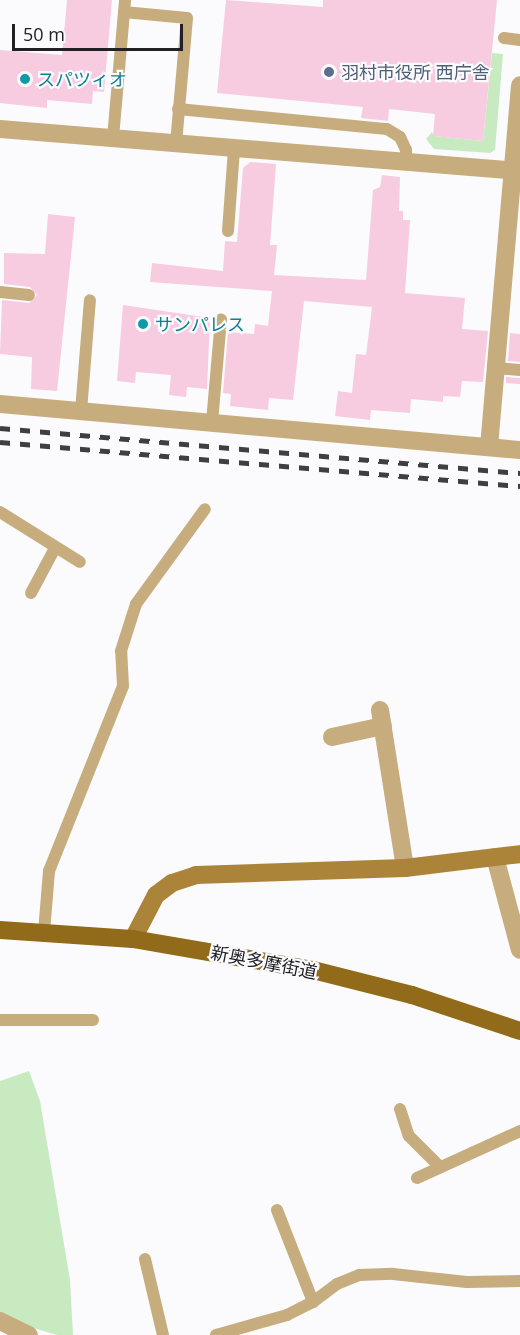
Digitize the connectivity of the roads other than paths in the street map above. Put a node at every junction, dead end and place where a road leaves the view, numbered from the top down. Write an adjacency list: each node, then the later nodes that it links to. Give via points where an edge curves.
1 (125, 6): 5 (lane, via 187,18); 7 (lane)
2 (504, 38): 3 (lane)
3 (520, 40)
4 (520, 85): 11 (street)
5 (178, 110): 8 (lane); 10 (lane, via 387,129 400,137)
6 (0, 129): 7 (street)
7 (112, 138): 8 (street)
8 (176, 144): 9 (street)
9 (234, 149): 10 (street); 12 (lane)
10 (406, 163): 11 (street)
11 (516, 171): 13 (street)
12 (228, 231)
13 (511, 291): 18 (street)
14 (0, 292): 15 (lane)
15 (29, 295)
16 (90, 300): 21 (lane)
17 (221, 319): 22 (lane)
18 (496, 368): 19 (lane); 23 (street)
19 (520, 370)
20 (0, 404): 21 (street)
21 (81, 411): 22 (street)
22 (212, 422): 23 (street)
23 (489, 447): 24 (street)
24 (520, 450)
25 (205, 509): 35 (lane, via 136,604 121,651 123,686 50,871)
26 (0, 512): 27 (lane)
27 (55, 549): 28 (lane); 29 (lane)
28 (80, 562)
29 (31, 593)
30 (332, 737): 33 (street, via 381,718)
31 (520, 854): 32 (street)
32 (495, 857): 33 (street); 37 (street)
33 (405, 868): 36 (street, via 196,875 172,883 156,895)
34 (0, 930): 35 (main road, 新奥多摩街道)
35 (44, 932): 36 (main road, 新奥多摩街道)
36 (133, 939): 40 (main road, 新奥多摩街道, via 314,970 412,995)
37 (520, 950)
38 (0, 1020): 39 (lane)
39 (93, 1020)
40 (520, 1031)
41 (400, 1109): 43 (lane, via 409,1136)
42 (520, 1131): 43 (lane)
43 (440, 1167): 44 (lane)
44 (417, 1179)
45 (277, 1210): 48 (lane)
46 (145, 1259): 51 (lane)
47 (520, 1281): 48 (lane, via 359,1275 337,1284)
48 (313, 1302): 52 (lane)
49 (0, 1321): 50 (street)
50 (29, 1335)
51 (163, 1335)
52 (216, 1335)

